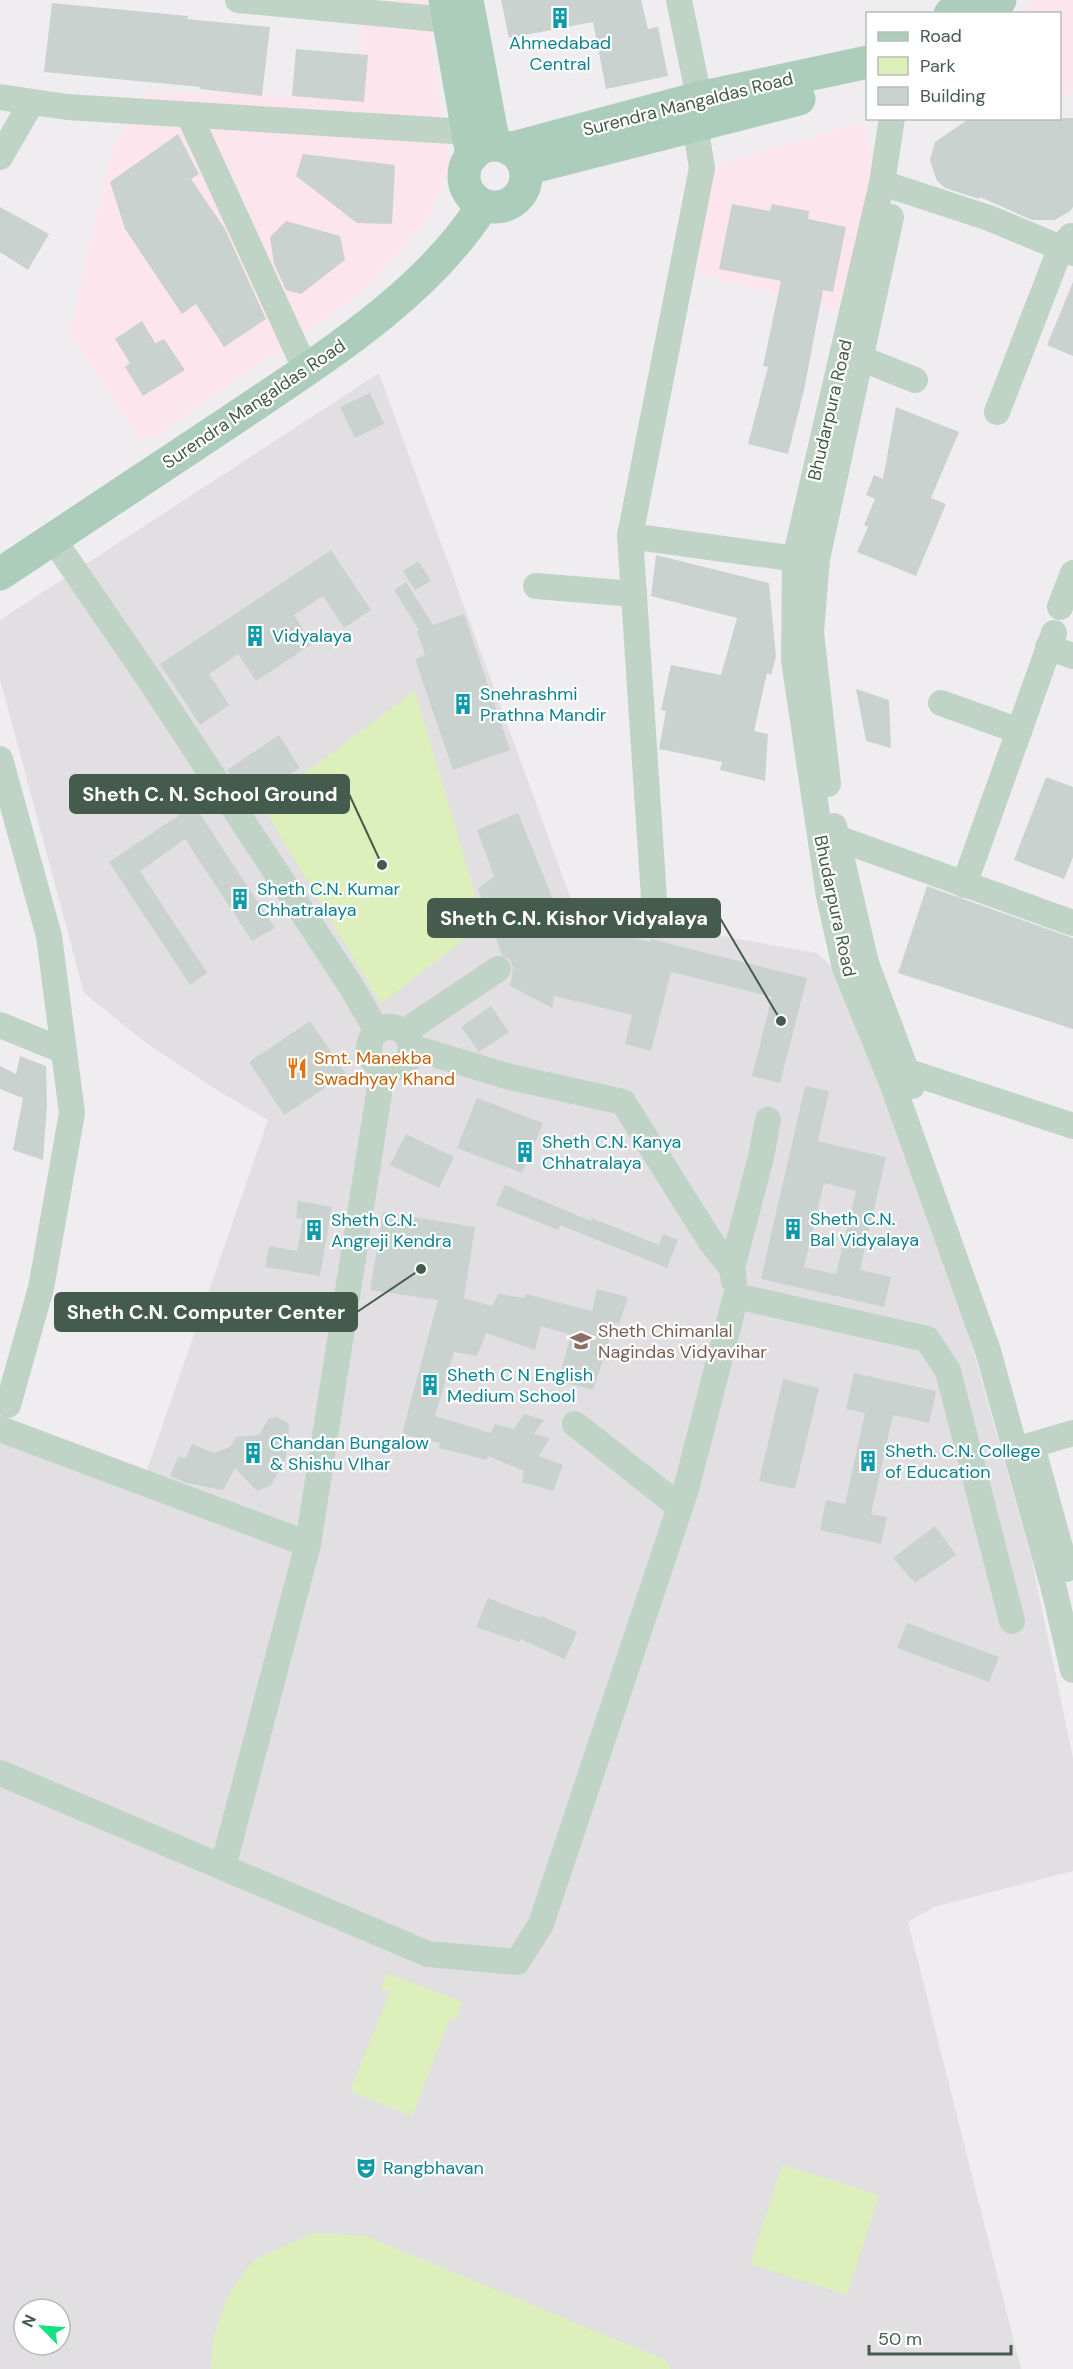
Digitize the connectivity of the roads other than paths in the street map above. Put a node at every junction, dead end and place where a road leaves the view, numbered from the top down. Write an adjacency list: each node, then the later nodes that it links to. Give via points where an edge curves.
1 (238, 0): 5 (street)
2 (679, 0): 12 (street)
3 (965, 0): 6 (main road)
4 (1000, 0): 7 (main road)
5 (453, 7): 16 (main road)
6 (952, 12)
7 (987, 12)
8 (866, 62): 12 (main road, Surendra Mangaldas Road)
9 (866, 82): 12 (main road, Surendra Mangaldas Road)
10 (0, 97): 11 (street)
11 (32, 102): 13 (street); 17 (street)
12 (697, 112): 16 (main road, Surendra Mangaldas Road); 25 (street, via 702,168)
13 (189, 115): 16 (street); 21 (street)
14 (892, 120): 18 (street, Bhudarpura Road)
15 (907, 120): 18 (street, Bhudarpura Road)
16 (494, 150): 19 (main road, via 464,171); 19 (main road, via 526,178 523,189 506,206 495,208)
17 (0, 157)
18 (890, 185): 20 (street); 22 (street, Bhudarpura Road); 28 (street, Bhudarpura Road)
19 (475, 197): 21 (main road, Surendra Mangaldas Road, via 409,268); 26 (main road, Surendra Mangaldas Road, via 468,230 420,280 340,348)
20 (1069, 245): 24 (street)
21 (299, 355): 27 (main road, Surendra Mangaldas Road)
22 (860, 358): 23 (street); 28 (street, Bhudarpura Road)
23 (915, 380)
24 (997, 412)
25 (630, 536): 28 (street); 32 (street)
26 (53, 539): 30 (main road, Surendra Mangaldas Road); 44 (street, via 149,679)
27 (0, 553)
28 (806, 560): 38 (street, Bhudarpura Road, via 831,807)
29 (1073, 573): 33 (street)
30 (0, 574)
31 (536, 586): 32 (street)
32 (634, 594): 40 (street)
33 (1060, 607)
34 (1073, 656): 36 (street, via 1051,640)
35 (941, 703): 36 (street)
36 (1018, 731): 39 (street)
37 (0, 759): 46 (street, via 49,936)
38 (828, 837): 39 (street); 48 (street, Bhudarpura Road)
39 (964, 885): 41 (street)
40 (655, 913)
41 (1073, 923)
42 (498, 969): 45 (street)
43 (0, 1025): 46 (street)
44 (377, 1031): 45 (street, via 389,1027); 47 (street, via 369,1050 376,1064)
45 (407, 1040): 47 (street, via 405,1062 399,1067); 51 (street, via 510,1077 623,1102 711,1242)
46 (64, 1051): 53 (street, via 72,1113 41,1287)
47 (383, 1068): 60 (street)
48 (898, 1072): 50 (street); 58 (street, Bhudarpura Road, via 958,1243 993,1319)
49 (768, 1120): 51 (street)
50 (1073, 1126)
51 (732, 1268): 52 (street)
52 (736, 1296): 59 (street); 62 (street, via 927,1339 948,1371)
53 (9, 1362): 54 (street)
54 (8, 1405)
55 (575, 1424): 59 (street)
56 (0, 1429): 60 (street)
57 (1073, 1434): 58 (street)
58 (1023, 1447): 61 (street, Bhudarpura Road, via 1052,1515); 63 (street, Bhudarpura Road)
59 (680, 1508): 65 (street, via 541,1924 517,1962 428,1954)
60 (308, 1544): 65 (street)
61 (1073, 1599)
62 (1012, 1621)
63 (1073, 1670)
64 (0, 1773): 65 (street)
65 (223, 1867)

